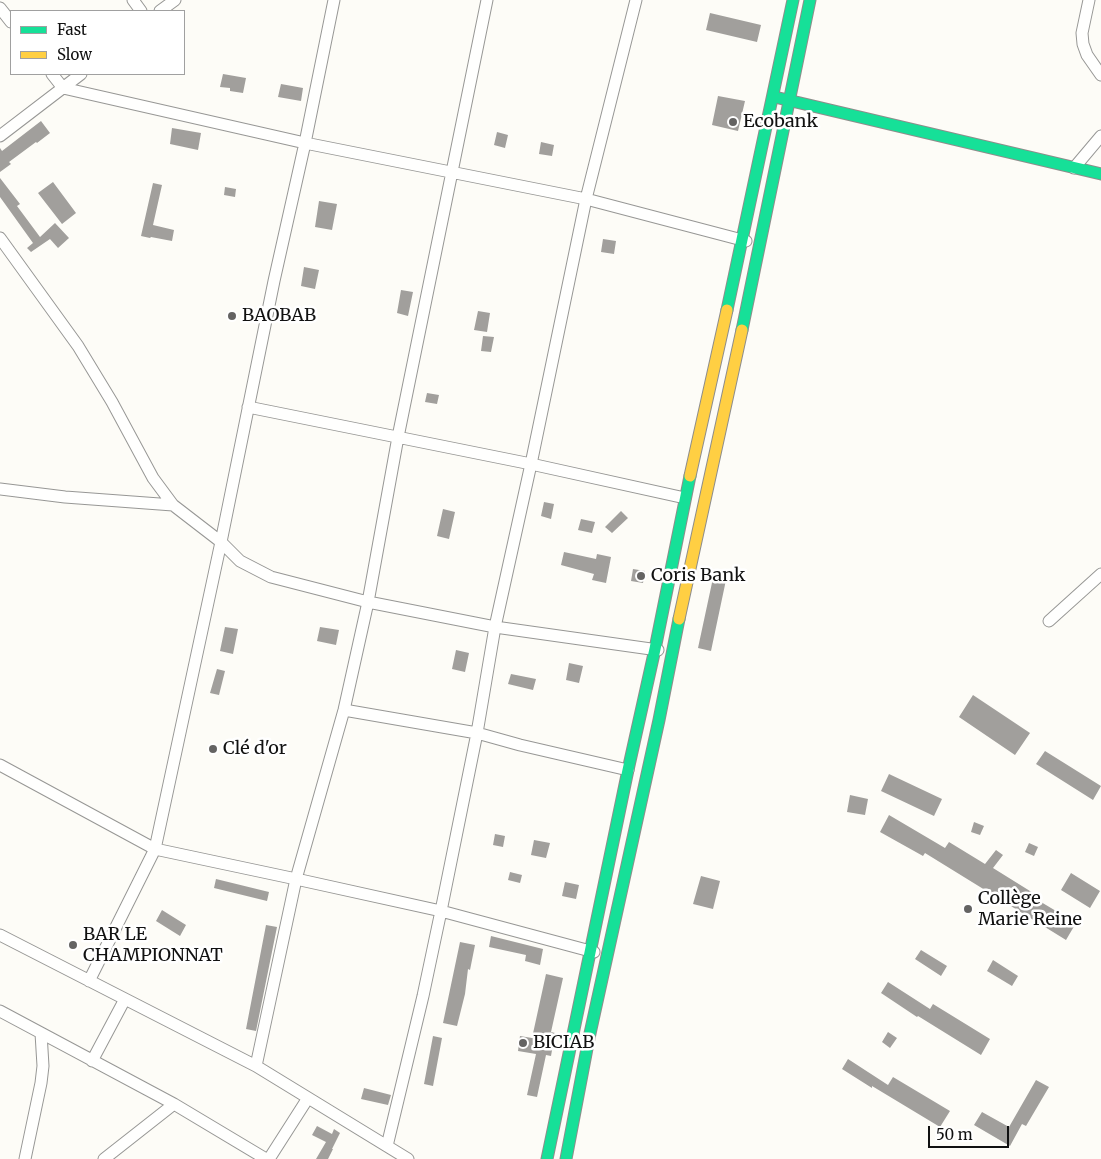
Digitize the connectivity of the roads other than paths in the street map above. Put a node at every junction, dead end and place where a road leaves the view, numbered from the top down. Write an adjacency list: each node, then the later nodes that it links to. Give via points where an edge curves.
1 (175, 0): 9 (street)
2 (334, 0): 19 (street)
3 (487, 0): 21 (street)
4 (636, 0): 23 (street)
5 (793, 0): 15 (main road)
6 (810, 0): 16 (main road)
7 (1089, 0): 13 (street, via 1082,32 1083,44)
8 (0, 8): 10 (street)
9 (161, 10)
10 (10, 21)
11 (53, 75): 14 (street)
12 (80, 75): 14 (street)
13 (1101, 75)
14 (63, 88): 17 (street); 19 (street)
15 (772, 97): 16 (main road); 25 (main road)
16 (789, 101): 20 (main road); 26 (main road)
17 (0, 136)
18 (1101, 136): 20 (street)
19 (305, 143): 21 (street); 27 (street)
20 (1074, 168): 22 (main road)
21 (453, 172): 23 (street); 28 (street)
22 (1101, 174)
23 (586, 199): 25 (street); 29 (street)
24 (0, 238): 32 (street, via 78,346 153,478)
25 (742, 240): 26 (street); 31 (main road)
26 (760, 245): 39 (main road)
27 (248, 407): 28 (street); 33 (street)
28 (398, 437): 29 (street); 35 (street)
29 (531, 464): 31 (street); 37 (street)
30 (0, 489): 32 (street)
31 (685, 498): 38 (main road)
32 (173, 505): 33 (street)
33 (221, 542): 35 (street, via 240,561 271,577); 44 (street)
34 (1101, 574): 36 (street)
35 (368, 602): 37 (street); 40 (street)
36 (1049, 622)
37 (495, 627): 38 (street); 41 (street)
38 (656, 649): 39 (street); 43 (main road)
39 (673, 652): 49 (main road)
40 (344, 710): 41 (street); 45 (street)
41 (477, 733): 43 (street); 46 (street)
42 (0, 765): 44 (street)
43 (628, 770): 48 (main road)
44 (155, 849): 45 (street); 50 (street)
45 (296, 878): 46 (street); 55 (street)
46 (441, 911): 48 (street); 58 (street)
47 (0, 935): 50 (street)
48 (590, 951): 49 (street); 63 (main road)
49 (608, 954): 64 (main road)
50 (89, 981): 51 (street)
51 (124, 999): 54 (street); 55 (street)
52 (0, 1011): 53 (street)
53 (41, 1033): 54 (street); 59 (street, via 42,1083)
54 (92, 1060): 57 (street)
55 (256, 1066): 56 (street)
56 (308, 1098): 58 (street); 61 (street)
57 (174, 1104): 60 (street); 61 (street)
58 (387, 1146): 62 (street)
59 (26, 1159)
60 (104, 1159)
61 (267, 1159)
62 (408, 1159)
63 (547, 1159)
64 (566, 1159)

